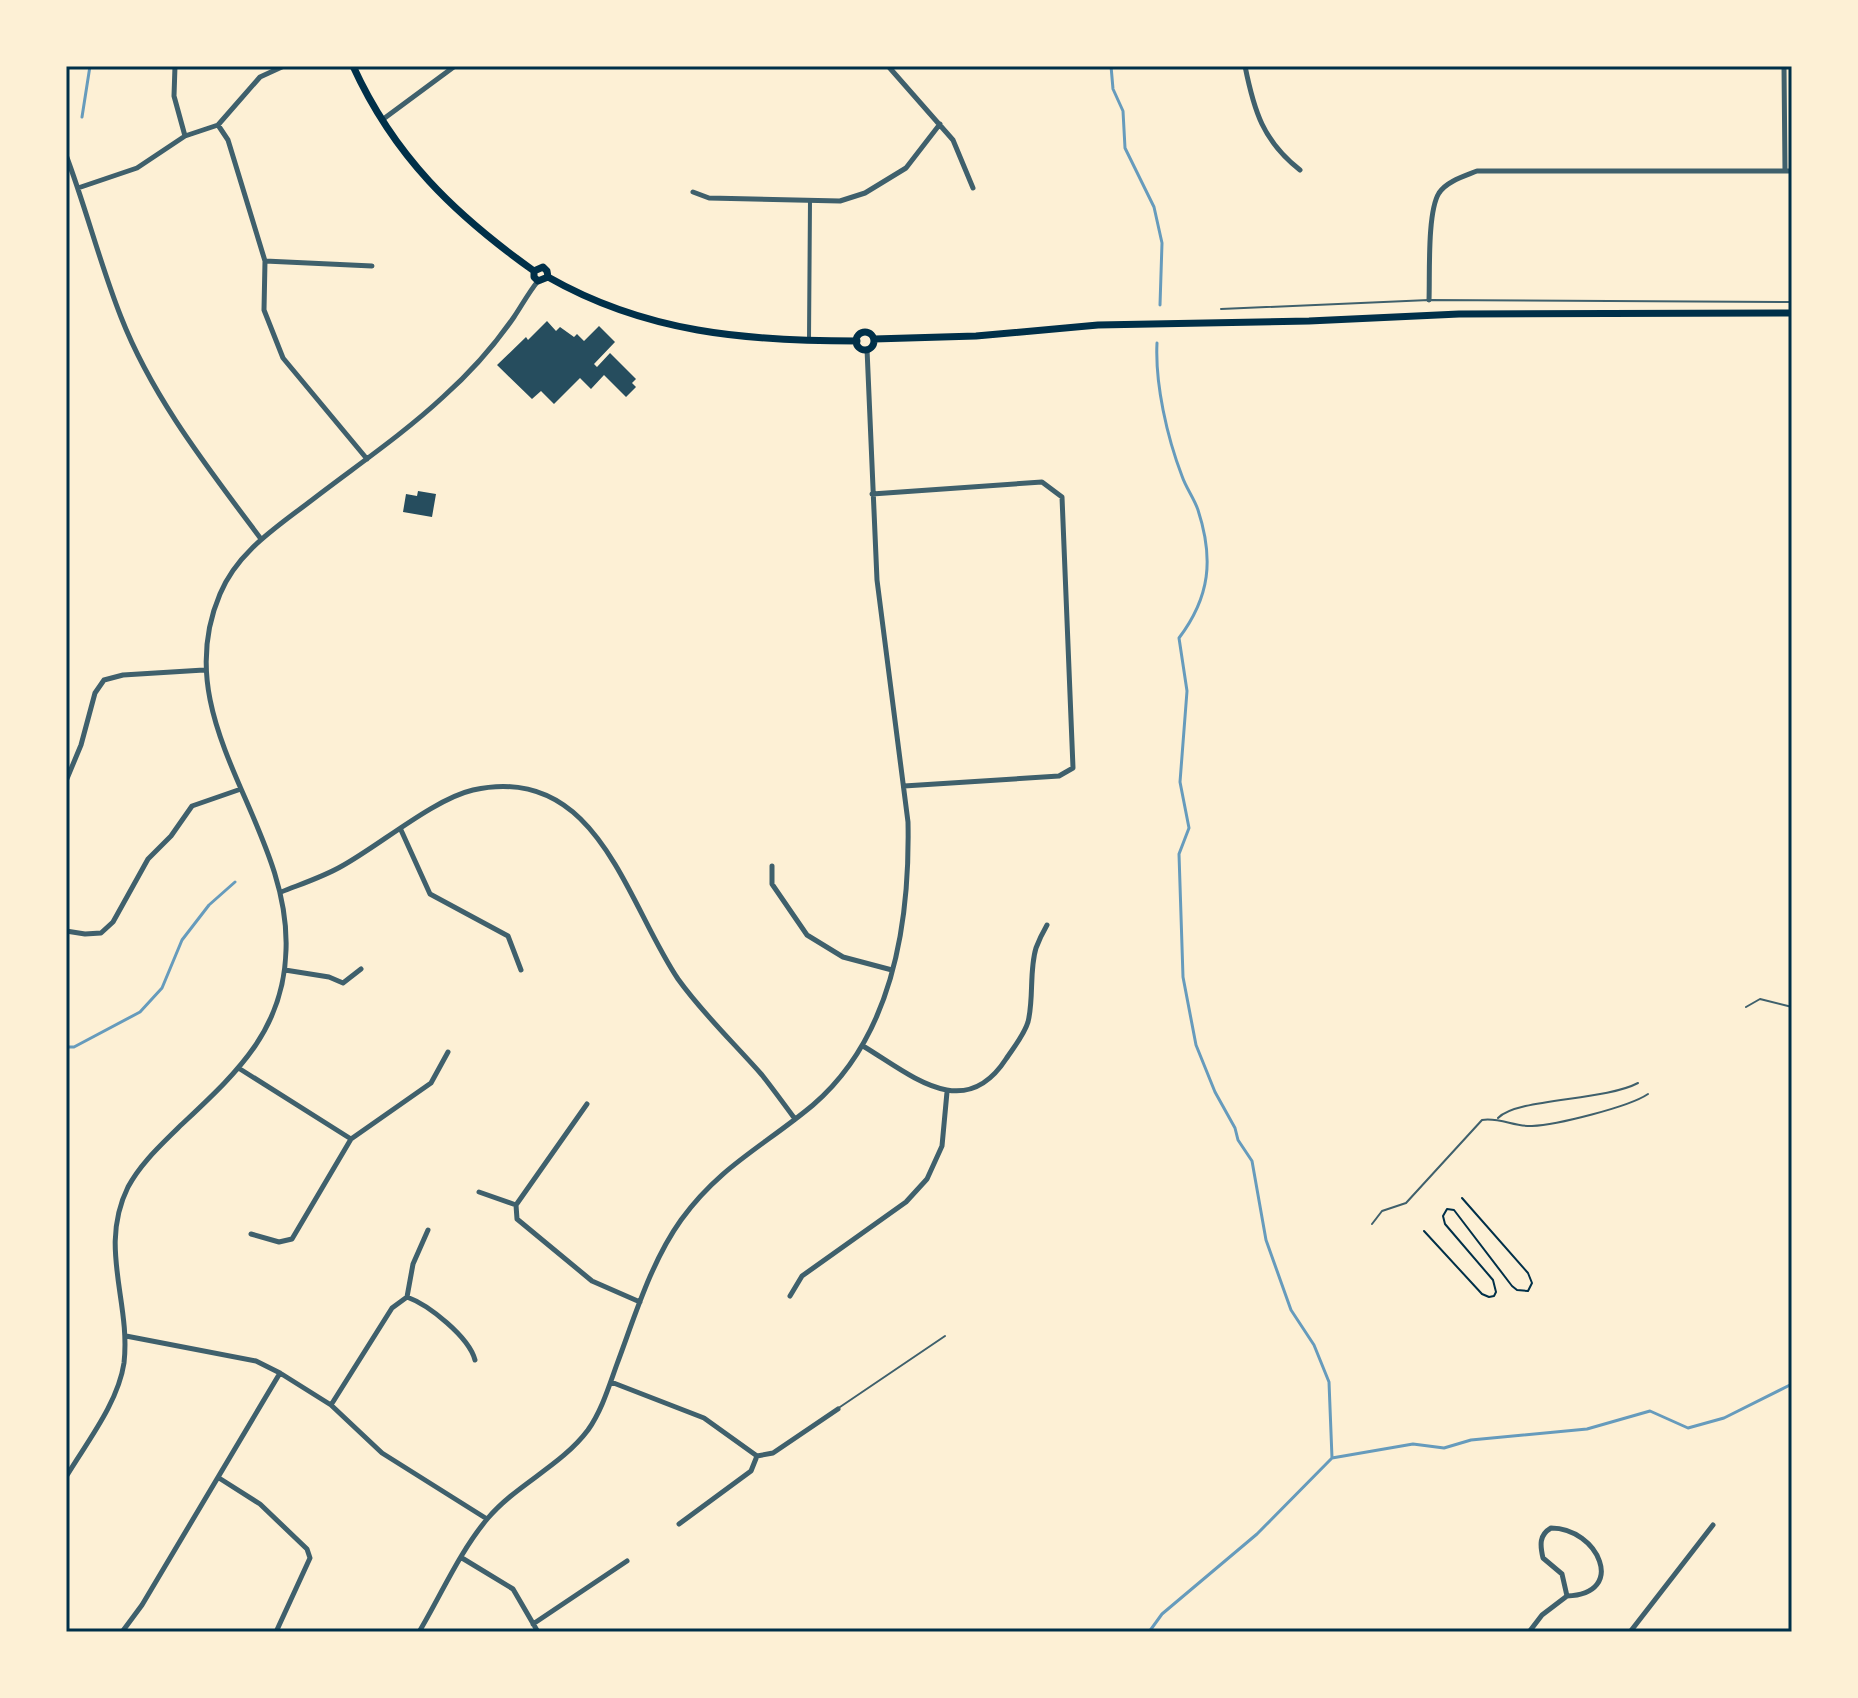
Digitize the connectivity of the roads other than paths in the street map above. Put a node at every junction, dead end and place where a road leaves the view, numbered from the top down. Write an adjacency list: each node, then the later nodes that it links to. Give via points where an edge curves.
1 (175, 66): 11 (street, via 174,96)
2 (284, 66): 10 (street, via 260,77)
3 (353, 66): 8 (main road)
4 (455, 66): 8 (street)
5 (888, 66): 9 (street)
6 (1245, 66): 13 (street, via 1261,126)
7 (1784, 66): 14 (street)
8 (381, 120): 21 (main road, via 442,196)
9 (940, 124): 16 (street, via 953,140); 18 (street, via 893,178 840,201)
10 (218, 125): 11 (street); 19 (street, via 228,140)
11 (185, 136): 15 (street, via 137,168)
12 (66, 157): 15 (street)
13 (1300, 170)
14 (1788, 171): 24 (street, via 1477,171 1440,192 1433,213)
15 (78, 188): 34 (street, via 121,318 156,387)
16 (973, 188)
17 (693, 192): 18 (street, via 709,198)
18 (810, 200): 29 (street)
19 (265, 261): 20 (street); 32 (street, via 264,310 283,358)
20 (372, 266)
21 (534, 271): 22 (main road, via 543,267); 23 (main road)
22 (548, 277): 23 (main road); 29 (main road, via 638,316 691,331)
23 (538, 281): 32 (street, via 460,382)
24 (1429, 300): 25 (lane); 26 (lane)
25 (1792, 302)
26 (1221, 309)
27 (1792, 313): 28 (main road, via 1459,314 1098,325)
28 (874, 339): 30 (main road, via 863,332); 31 (main road)
29 (809, 340): 30 (main road)
30 (857, 341): 31 (main road)
31 (867, 349): 33 (street)
32 (367, 459): 34 (street)
33 (872, 494): 37 (street, via 878,592); 37 (street, via 1042,482 1062,497 1073,768 1059,776)
34 (261, 539): 35 (street, via 222,589 212,614)
35 (204, 670): 36 (street, via 104,680); 38 (street, via 210,709)
36 (66, 781)
37 (904, 786): 47 (street, via 907,882)
38 (241, 789): 41 (street); 43 (street, via 192,806 148,859 113,922 101,933)
39 (401, 830): 41 (street, via 341,866); 46 (street, via 430,894 508,936); 57 (street, via 452,797 475,789 524,789 574,811 598,836 704,1014)
40 (772, 866): 47 (street, via 772,884 807,935 843,957)
41 (281, 892): 45 (street)
42 (1047, 925): 54 (street, via 1035,950 1024,1031 986,1083)
43 (66, 931)
44 (361, 969): 45 (street, via 343,983)
45 (285, 970): 52 (street, via 263,1034)
46 (521, 970)
47 (892, 970): 50 (street)
48 (1746, 1007): 49 (lane, via 1760,999)
49 (1792, 1007)
50 (863, 1046): 54 (street); 57 (street, via 830,1088)
51 (448, 1052): 59 (street, via 431,1083)
52 (240, 1069): 59 (street); 68 (street, via 144,1161 128,1188 114,1247)
53 (1638, 1083): 58 (lane, via 1612,1093 1514,1109)
54 (947, 1092): 65 (street, via 942,1146 927,1179 906,1202 802,1276)
55 (1648, 1094): 58 (lane, via 1625,1106 1550,1124)
56 (587, 1104): 61 (street)
57 (795, 1119): 67 (street, via 735,1162 697,1199 663,1250)
58 (1497, 1119): 62 (lane, via 1478,1123 1406,1203 1382,1211)
59 (351, 1139): 64 (street, via 292,1239 279,1242)
60 (479, 1192): 61 (street)
61 (516, 1205): 67 (street, via 517,1219 592,1281)
62 (1372, 1224)
63 (428, 1230): 66 (street, via 413,1264)
64 (251, 1234)
65 (790, 1296)
66 (407, 1297): 70 (street, via 468,1343); 73 (street, via 392,1308)
67 (640, 1302): 72 (street)
68 (126, 1336): 71 (street, via 256,1361); 76 (street, via 113,1398)
69 (945, 1336): 74 (lane)
70 (475, 1360)
71 (280, 1373): 73 (street); 77 (street)
72 (611, 1382): 75 (street, via 704,1418); 78 (street, via 587,1430 567,1453)
73 (331, 1405): 78 (street, via 382,1453)
74 (838, 1409): 75 (street, via 773,1453)
75 (757, 1456): 79 (street, via 751,1471)
76 (66, 1477)
77 (219, 1478): 85 (street); 86 (street, via 260,1504 307,1549 310,1558)
78 (487, 1519): 81 (street)
79 (679, 1524)
80 (1713, 1525): 90 (street)
81 (462, 1558): 84 (street, via 513,1589); 87 (street)
82 (627, 1561): 84 (street)
83 (1567, 1596): 83 (street, via 1562,1574 1543,1558 1540,1540 1551,1528 1586,1540 1602,1563 1595,1587); 89 (street)
84 (533, 1624): 88 (street)
85 (122, 1632)
86 (276, 1632)
87 (419, 1632)
88 (538, 1632)
89 (1529, 1632)
90 (1630, 1632)

